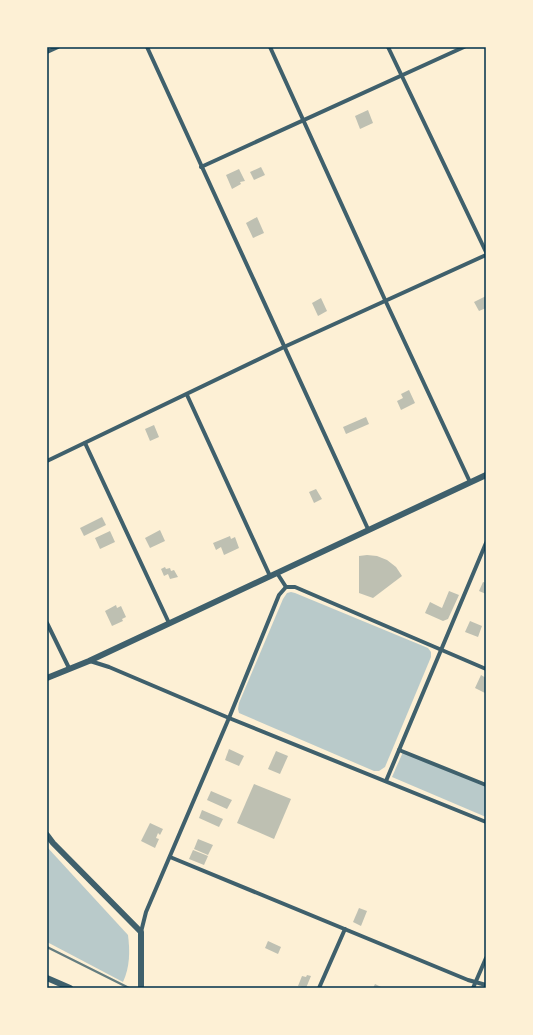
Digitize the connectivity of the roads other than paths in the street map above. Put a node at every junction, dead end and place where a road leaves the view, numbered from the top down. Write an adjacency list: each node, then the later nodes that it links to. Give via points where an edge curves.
1 (58, 47): 6 (street)
2 (147, 47): 9 (street)
3 (270, 47): 8 (street)
4 (388, 47): 7 (street)
5 (464, 47): 7 (street)
6 (47, 52)
7 (402, 76): 8 (street); 10 (street)
8 (304, 120): 9 (street); 12 (street)
9 (201, 167): 13 (street)
10 (486, 252)
11 (486, 255): 12 (street)
12 (386, 302): 13 (street); 18 (street)
13 (284, 347): 14 (street); 19 (street)
14 (187, 395): 15 (street); 23 (street)
15 (86, 443): 16 (street); 26 (street)
16 (47, 461)
17 (486, 475): 18 (street)
18 (470, 482): 19 (street)
19 (368, 530): 22 (street)
20 (486, 543): 21 (street)
21 (485, 550): 27 (street)
22 (277, 573): 23 (street); 24 (street)
23 (270, 576): 26 (street)
24 (286, 587): 27 (street, via 295,587); 32 (street, via 279,595)
25 (47, 623): 29 (street)
26 (169, 623): 28 (street)
27 (442, 650): 30 (street); 33 (street)
28 (88, 660): 29 (street); 32 (street, via 109,666)
29 (69, 668): 31 (street)
30 (486, 669)
31 (47, 678)
32 (229, 718): 34 (street); 38 (street)
33 (399, 750): 34 (street); 35 (street)
34 (386, 781): 36 (street)
35 (486, 786)
36 (486, 822)
37 (47, 835): 40 (street)
38 (170, 857): 39 (street); 40 (street, via 146,912)
39 (345, 929): 43 (street); 47 (street)
40 (142, 932): 46 (street)
41 (486, 958): 43 (street)
42 (47, 978): 45 (street)
43 (476, 982): 44 (street); 48 (street)
44 (486, 985)
45 (70, 988)
46 (141, 988)
47 (319, 988)
48 (473, 988)

